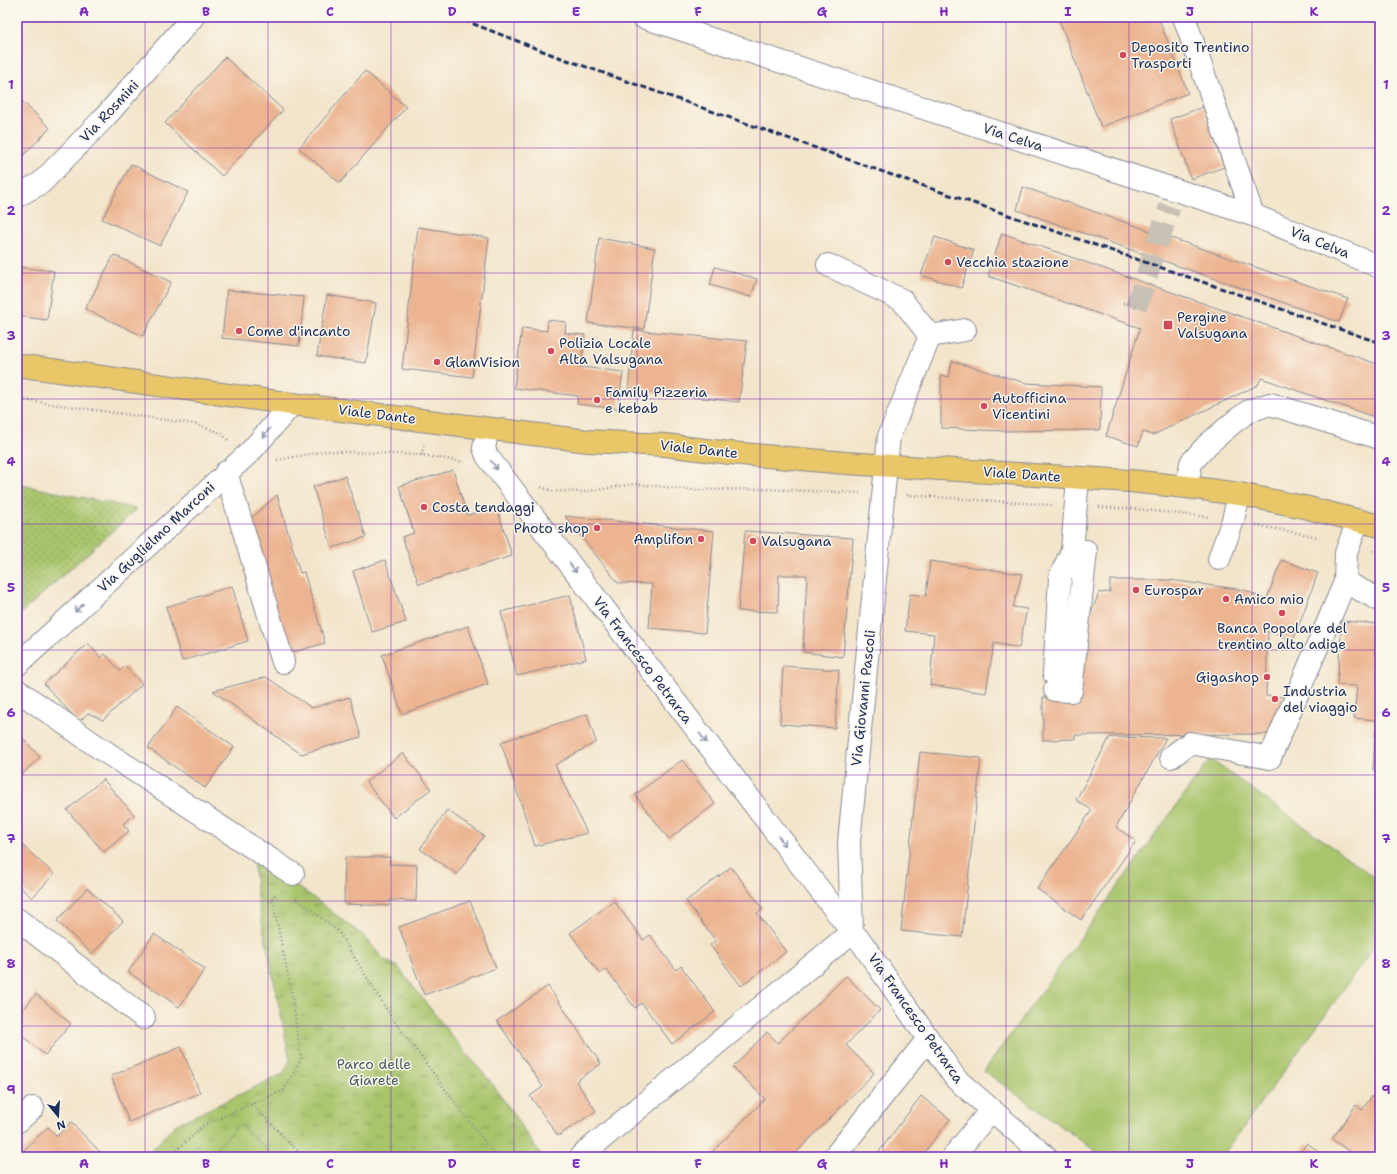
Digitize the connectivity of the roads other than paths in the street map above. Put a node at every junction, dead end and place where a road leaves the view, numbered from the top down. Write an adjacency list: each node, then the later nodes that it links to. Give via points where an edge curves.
1 (194, 17): 4 (street, Via Rosmini, via 105,117 41,183)
2 (643, 17): 5 (street, Via Celva, via 1173,198)
3 (1184, 17): 5 (street)
4 (17, 196)
5 (1253, 215): 7 (street, Via Celva)
6 (828, 265): 9 (street, via 902,300)
7 (1380, 267)
8 (965, 330): 9 (street)
9 (930, 336): 14 (street, Via Giovanni Pascoli, via 889,436)
10 (17, 365): 11 (main road, Viale Dante)
11 (292, 404): 12 (main road, Viale Dante); 15 (street, Via Guglielmo Marconi, one-way to 15, via 250,452)
12 (488, 429): 14 (main road, Viale Dante, via 588,442 664,445 730,453); 31 (street, Via Francesco Petrarca, one-way to 31, via 484,448 487,456)
13 (1380, 438): 17 (street, via 1270,404 1250,411 1207,445 1191,463)
14 (886, 465): 16 (main road, Viale Dante); 29 (street, Via Giovanni Pascoli, via 849,842)
15 (226, 472): 24 (street); 25 (street, Via Guglielmo Marconi, one-way to 25)
16 (1078, 478): 17 (main road, Viale Dante); 26 (street, via 1072,551 1086,551 1071,690)
17 (1187, 487): 18 (main road, Viale Dante)
18 (1239, 494): 19 (main road, Viale Dante); 21 (street)
19 (1358, 520): 20 (main road, Viale Dante); 22 (street, via 1346,553)
20 (1380, 526)
21 (1219, 559)
22 (1345, 582): 23 (street); 28 (street, via 1270,758 1190,743)
23 (1380, 600)
24 (283, 662)
25 (17, 666)
26 (1054, 682)
27 (17, 690): 30 (street)
28 (1171, 757)
29 (850, 880): 31 (street); 33 (street, Via Giovanni Pascoli)
30 (292, 884)
31 (816, 885): 33 (street, Via Francesco Petrarca)
32 (17, 919): 34 (street)
33 (852, 932): 35 (street, Via Francesco Petrarca); 37 (street)
34 (144, 1018)
35 (928, 1040): 36 (street, Via Francesco Petrarca, via 956,1079); 38 (street)
36 (991, 1110): 39 (street); 40 (street, Via Francesco Petrarca)
37 (582, 1155)
38 (834, 1157)
39 (953, 1157)
40 (1046, 1157)

